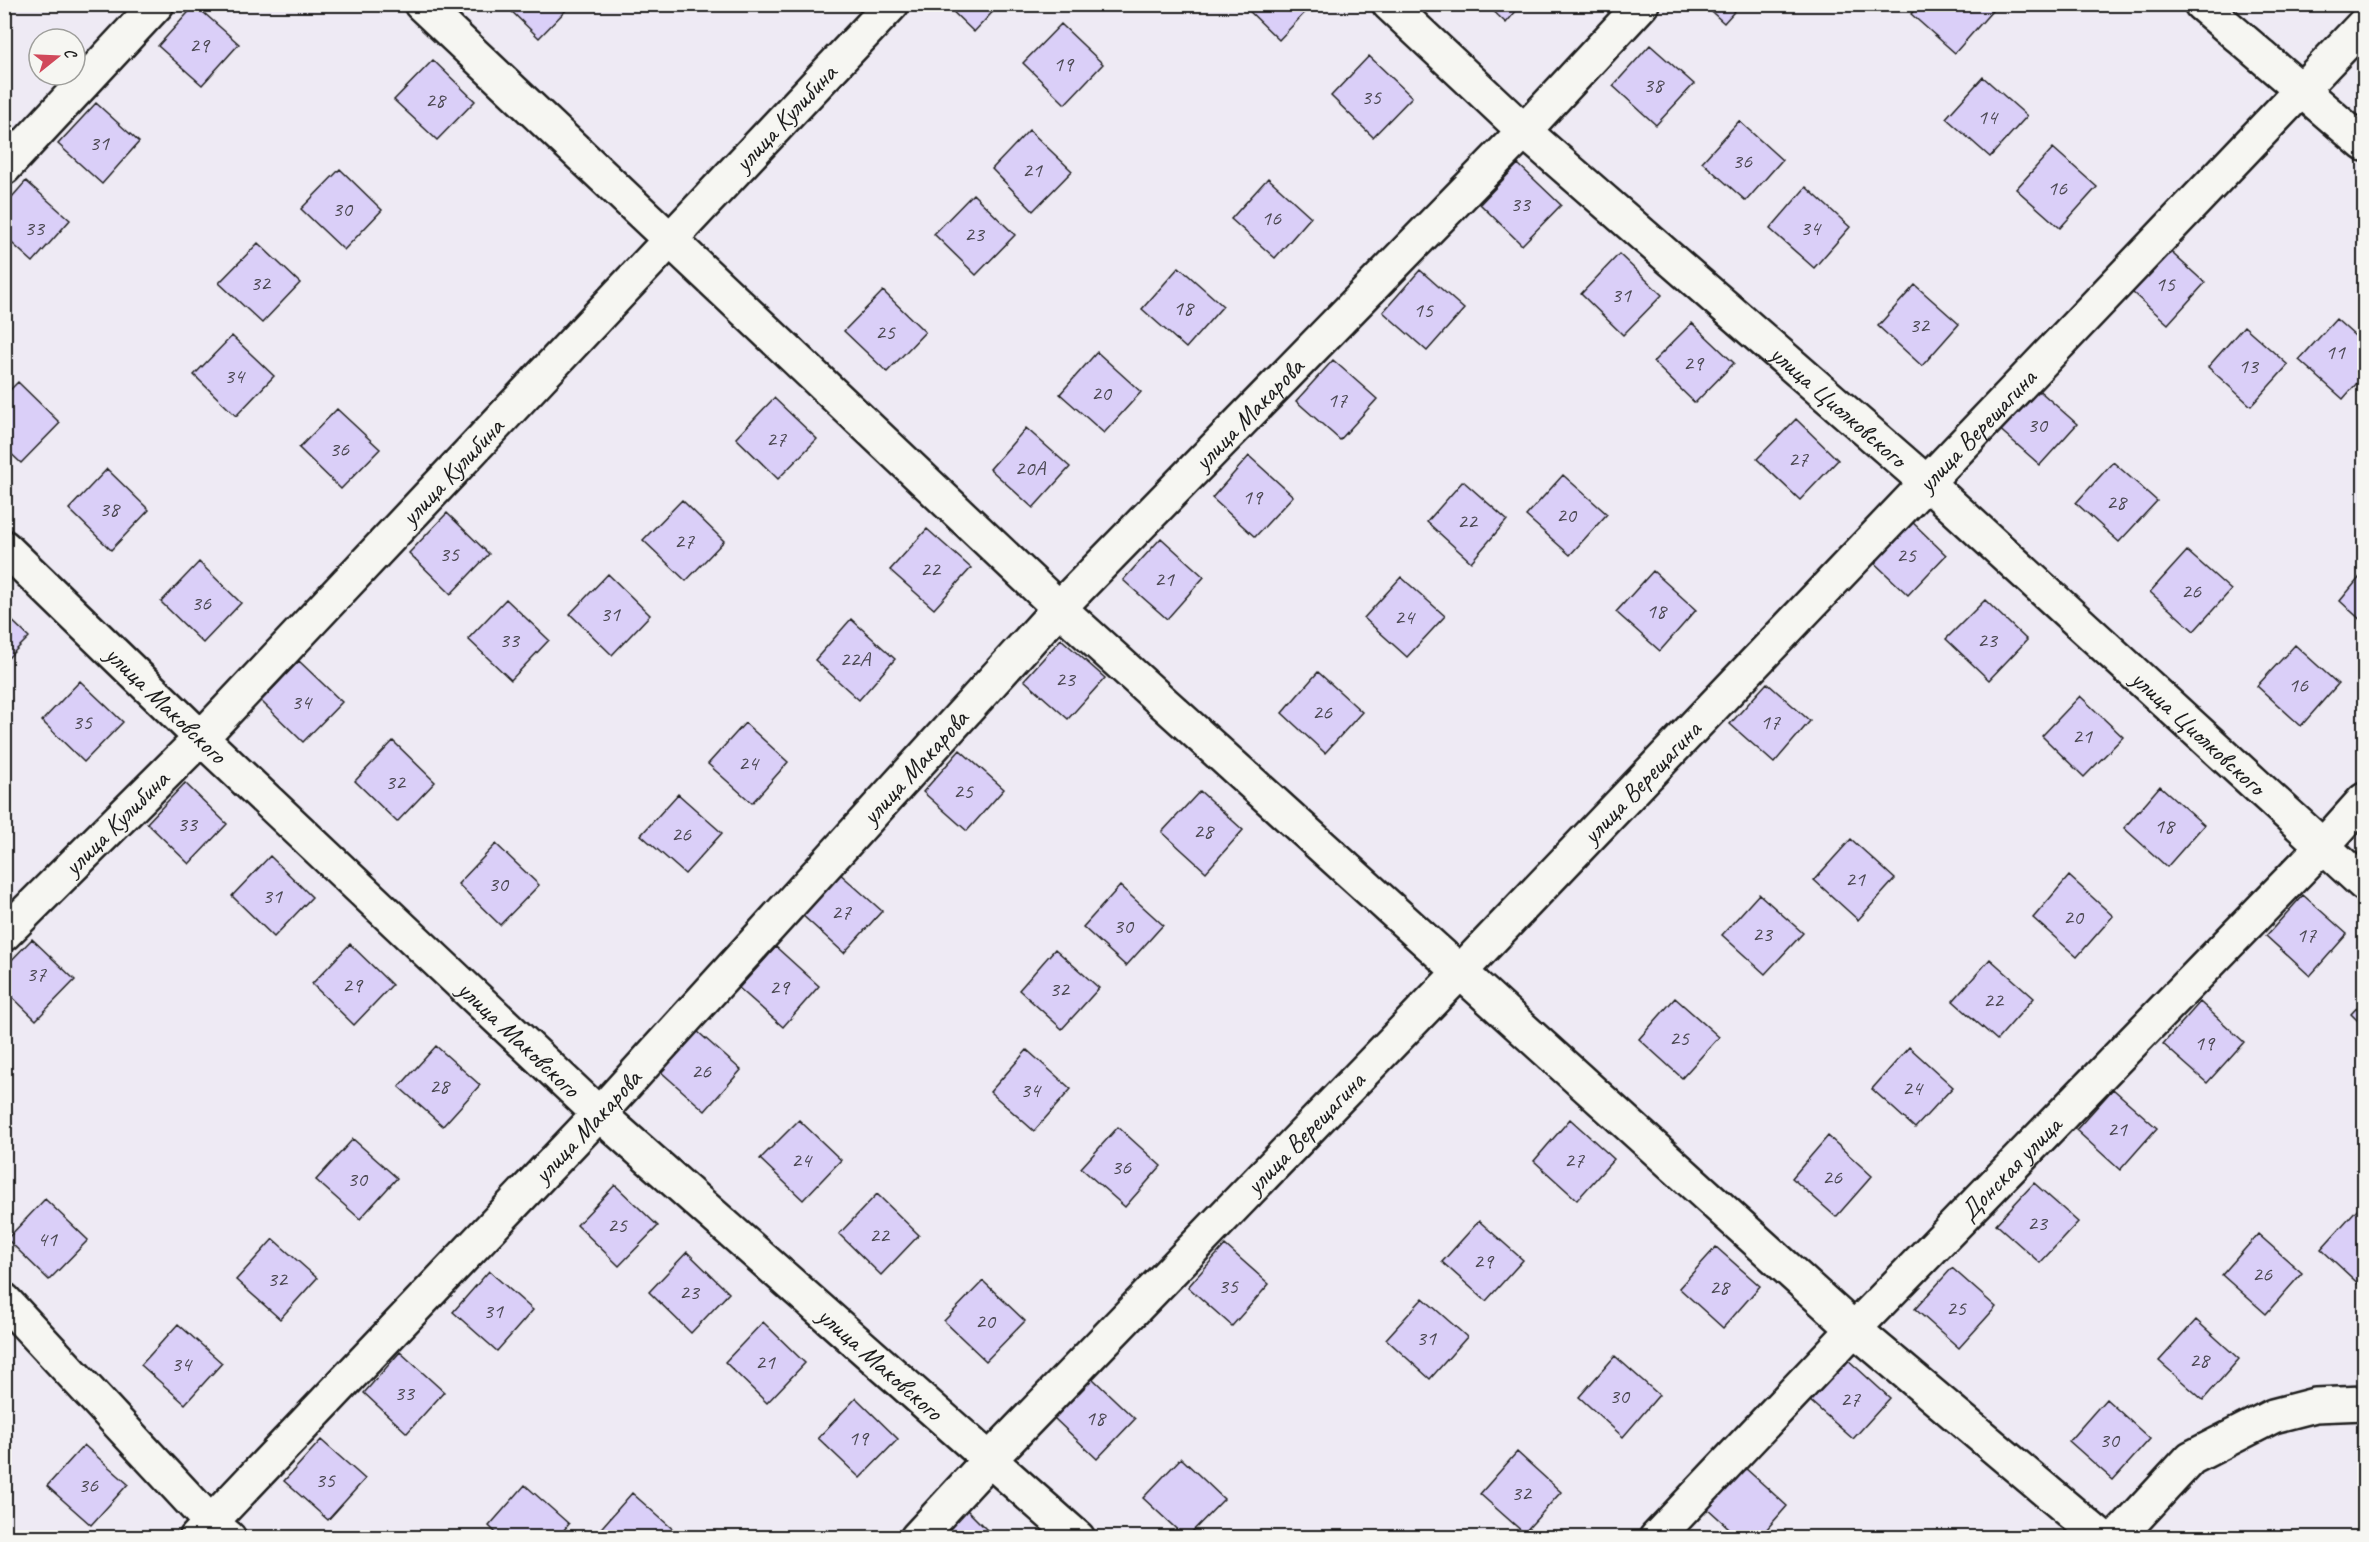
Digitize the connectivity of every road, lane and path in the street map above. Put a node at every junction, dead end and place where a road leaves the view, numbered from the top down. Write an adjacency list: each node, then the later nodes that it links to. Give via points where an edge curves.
1 (157, 4): 11 (street)
2 (421, 4): 12 (street)
3 (892, 4): 12 (street, улица Кулибина)
4 (1389, 4): 9 (street, улица Циолковского)
5 (1641, 4): 9 (street, улица Макарова)
6 (2201, 4): 8 (street)
7 (2364, 24): 8 (street, улица Верещагина)
8 (2302, 90): 10 (street); 13 (street, улица Верещагина)
9 (1524, 131): 13 (street, улица Циолковского); 15 (street, улица Макарова)
10 (2364, 144)
11 (4, 168)
12 (671, 240): 15 (street); 16 (street, улица Кулибина)
13 (1927, 483): 18 (street, улица Циолковского); 21 (street, улица Верещагина)
14 (4, 547): 16 (street, улица Маковского)
15 (1059, 608): 21 (street); 22 (street, улица Макарова)
16 (201, 738): 20 (street, улица Кулибина); 22 (street, улица Маковского)
17 (2364, 800): 18 (street, Донская улица)
18 (2323, 846): 19 (street, улица Циолковского); 24 (street, Донская улица)
19 (2364, 884)
20 (4, 934)
21 (1459, 973): 24 (street); 26 (street, улица Верещагина)
22 (599, 1113): 26 (street, улица Маковского); 27 (street, улица Макарова)
23 (4, 1300): 27 (street)
24 (1854, 1329): 30 (street, Донская улица); 31 (street)
25 (2364, 1403): 32 (street, via 2314,1405 2273,1416 2191,1458)
26 (989, 1460): 28 (street, улица Верещагина); 29 (street, улица Маковского)
27 (212, 1533)
28 (917, 1538)
29 (1078, 1538)
30 (1656, 1538)
31 (2102, 1538)
32 (2117, 1538)

